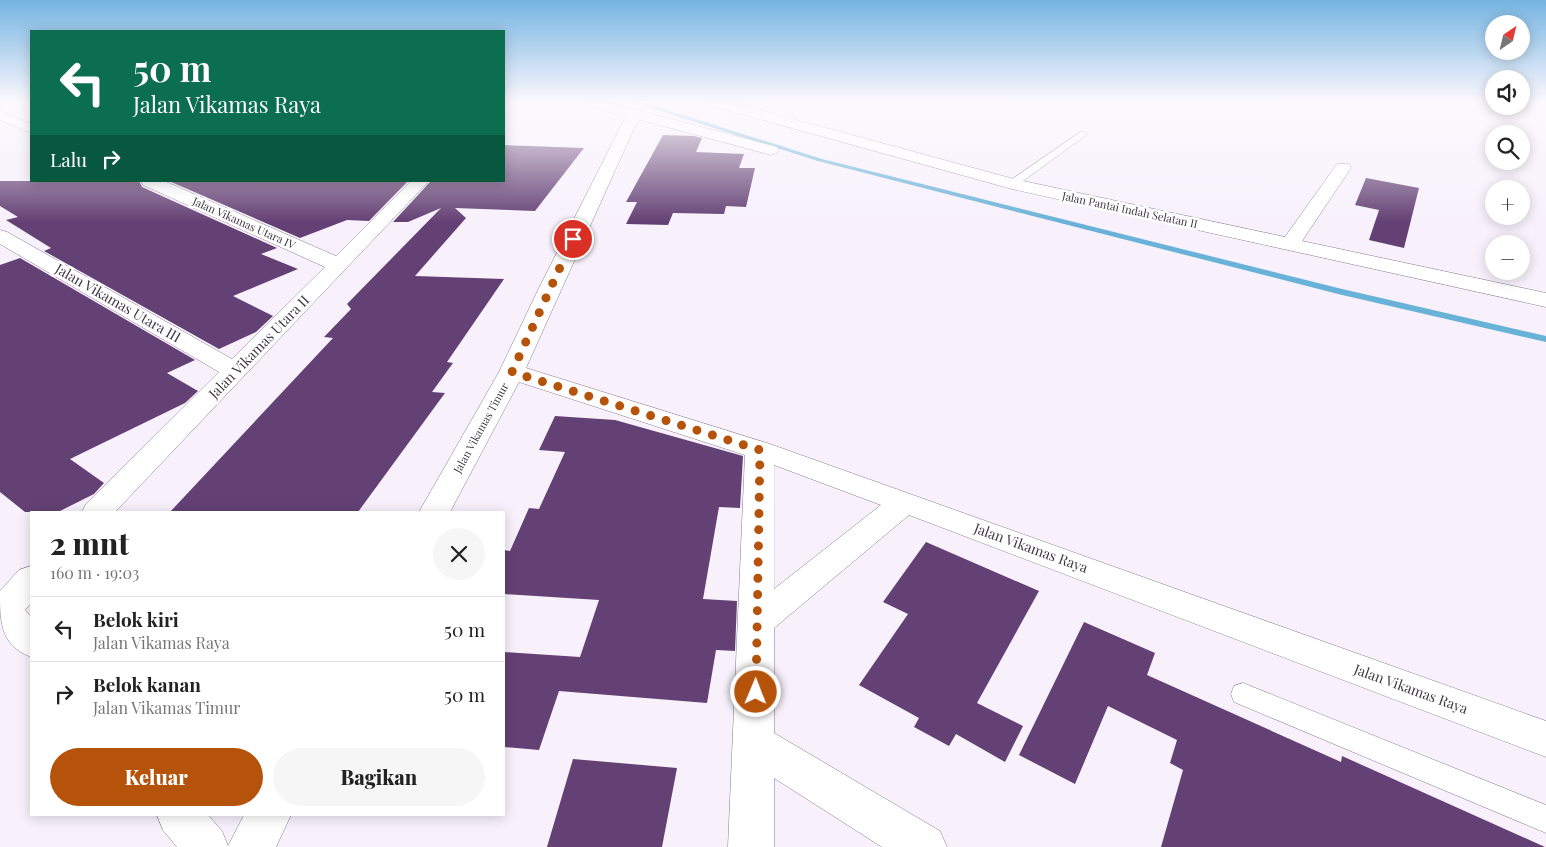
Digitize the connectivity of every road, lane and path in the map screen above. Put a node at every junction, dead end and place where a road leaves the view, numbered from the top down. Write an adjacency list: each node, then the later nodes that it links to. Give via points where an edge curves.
1 (620, 143): 15 (street, Jalan Vikamas Timur)
2 (743, 143): 5 (street)
3 (861, 143): 8 (street, Jalan Pantai Indah Selatan II)
4 (1070, 143): 8 (lane)
5 (771, 150)
6 (1343, 168): 11 (street)
7 (151, 182): 12 (street, Jalan Vikamas Utara IV)
8 (1012, 184): 11 (street, Jalan Pantai Indah Selatan II)
9 (410, 185): 12 (street, Jalan Vikamas Utara II)
10 (0, 236): 14 (street, Jalan Vikamas Utara III)
11 (1289, 245): 13 (street, Jalan Pantai Indah Selatan II)
12 (339, 265): 14 (street, Jalan Vikamas Utara II)
13 (1546, 300)
14 (235, 371): 18 (street, Jalan Vikamas Utara II)
15 (512, 372): 16 (street, Jalan Vikamas Raya); 19 (street, Jalan Vikamas Timur)
16 (760, 450): 17 (street, Jalan Vikamas Raya); 22 (street)
17 (905, 502): 22 (street); 25 (street, Jalan Vikamas Raya)
18 (97, 511)
19 (435, 511)
20 (30, 580): 21 (street)
21 (2, 609): 23 (street)
22 (757, 622): 26 (street)
23 (30, 641)
24 (1242, 694): 29 (lane)
25 (1546, 739)
26 (755, 744): 32 (street); 33 (street)
27 (180, 816): 30 (street)
28 (268, 816): 31 (street)
29 (1546, 820)
30 (206, 847)
31 (251, 847)
32 (751, 847)
33 (924, 847)

